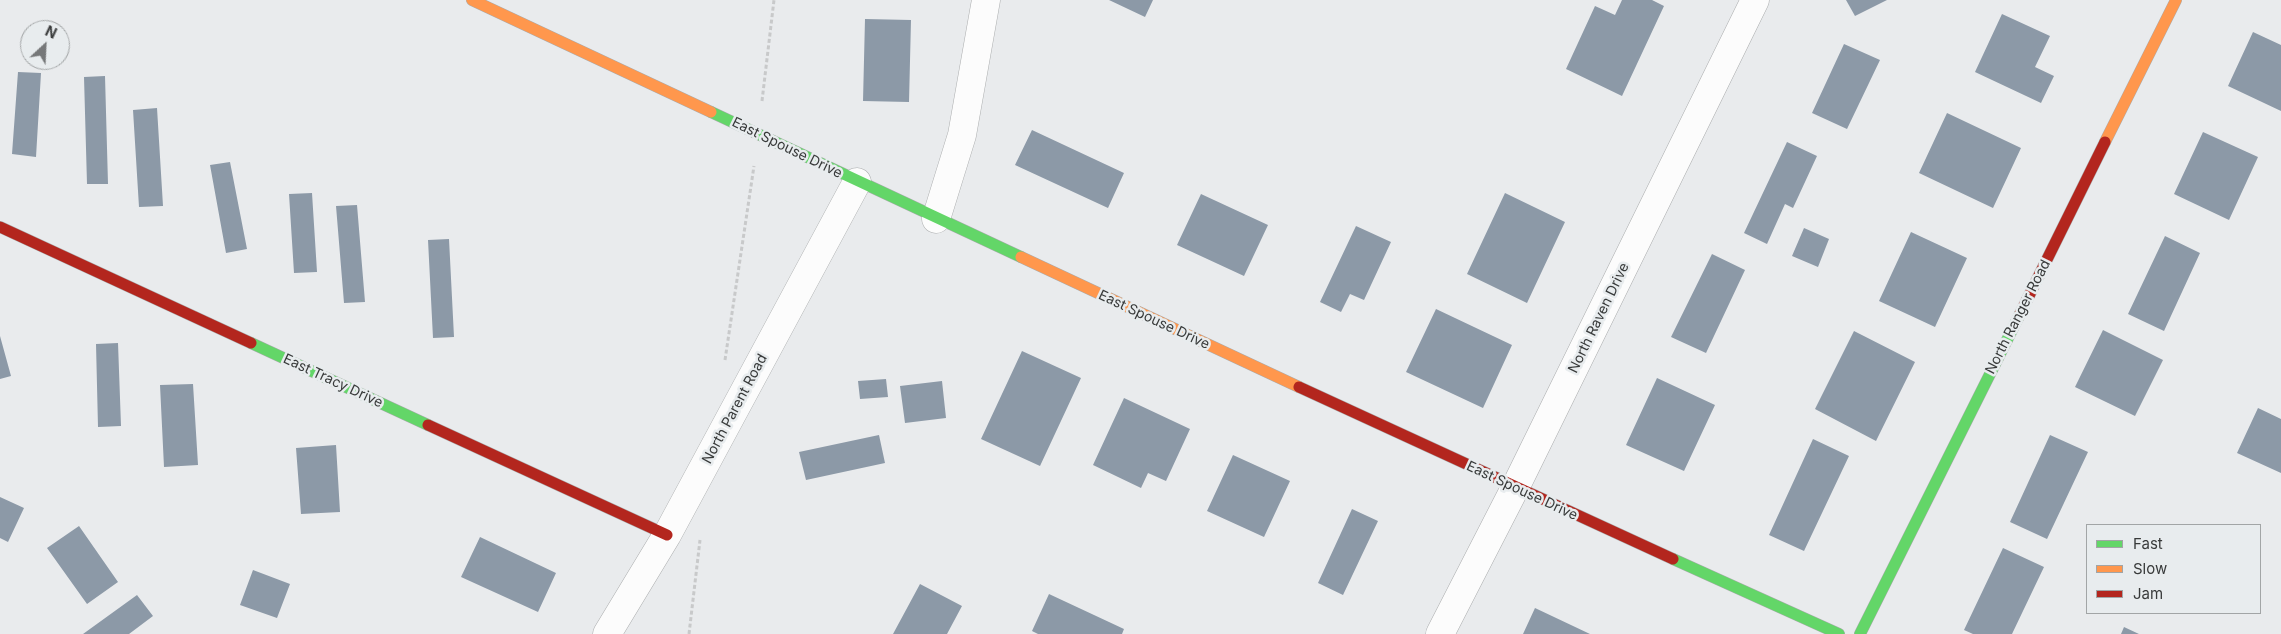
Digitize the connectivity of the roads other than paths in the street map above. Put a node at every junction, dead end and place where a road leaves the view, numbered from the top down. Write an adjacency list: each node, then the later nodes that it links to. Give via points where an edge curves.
1 (472, 0): 5 (street, East Spouse Drive)
2 (986, 0): 7 (street, via 962,135)
3 (1755, 0): 9 (street, North Raven Drive)
4 (2176, 0): 14 (street, North Ranger Road)
5 (511, 8): 6 (street, East Spouse Drive)
6 (857, 182): 7 (street, East Spouse Drive); 10 (street, North Parent Road)
7 (936, 219): 9 (street, East Spouse Drive)
8 (0, 227): 10 (street, East Tracy Drive)
9 (1515, 488): 12 (street, North Raven Drive); 13 (street, East Spouse Drive)
10 (667, 535): 11 (street, North Parent Road)
11 (607, 634)
12 (1440, 634)
13 (1839, 634)
14 (1860, 634)

